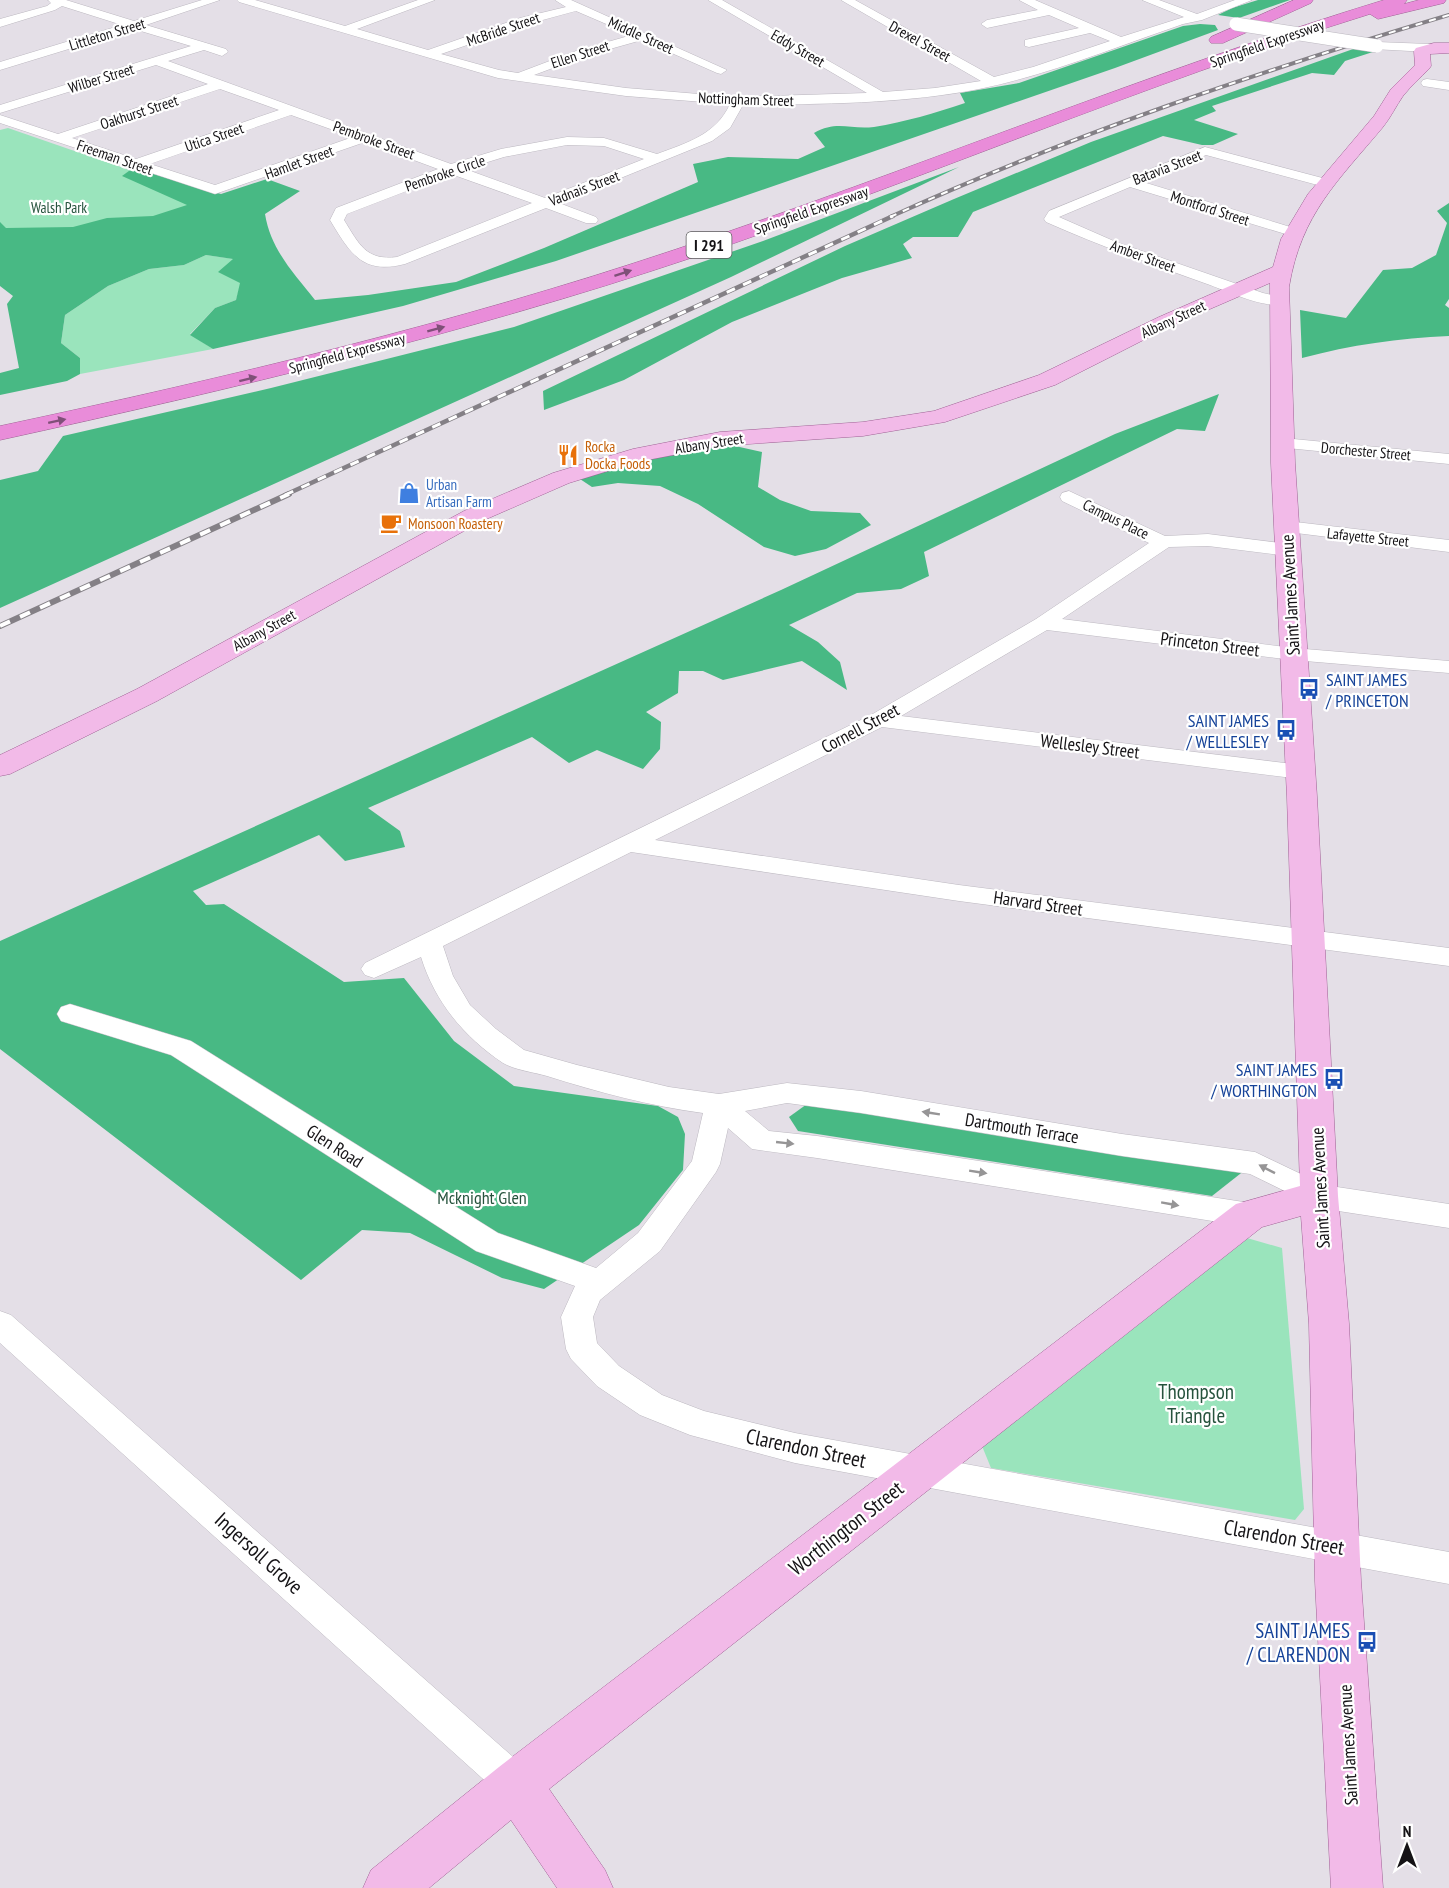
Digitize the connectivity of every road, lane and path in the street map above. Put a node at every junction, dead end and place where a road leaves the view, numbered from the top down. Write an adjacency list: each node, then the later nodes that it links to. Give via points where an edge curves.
1 (214, 0): 22 (street, Littleton Street)
2 (243, 0): 23 (street, Nottingham Street)
3 (561, 0): 16 (street, Middle Street)
4 (714, 0): 42 (street, Eddy Street)
5 (848, 0): 38 (street, Drexel Street)
6 (1025, 0): 17 (street)
7 (1148, 0): 19 (street)
8 (1246, 0): 19 (street, Nottingham Street)
9 (1306, 0): 30 (highway)
10 (1351, 0): 30 (highway, Springfield Expressway)
11 (1400, 0): 28 (highway, Springfield Expressway / I 291)
12 (1439, 0): 28 (highway)
13 (57, 1): 18 (street); 20 (street, via 43,11); 22 (street)
14 (423, 1): 15 (street); 23 (street)
15 (444, 6)
16 (578, 7): 25 (street, Middle Street); 33 (street, McBride Street, via 533,18)
17 (1050, 11): 21 (street); 24 (street)
18 (0, 15)
19 (1199, 18): 26 (street, Nottingham Street); 31 (street, bridge, via 1377,46)
20 (0, 23)
21 (987, 24)
22 (135, 26): 29 (street); 35 (street, Littleton Street)
23 (347, 29): 33 (street, Nottingham Street)
24 (1090, 29): 26 (street); 27 (street)
25 (644, 36): 36 (street, Middle Street); 37 (street, Ellen Street, via 598,46)
26 (1120, 41): 38 (street, Nottingham Street)
27 (1029, 43)
28 (1260, 45): 65 (highway, Springfield Expressway / I 291, one-way to 28, via 283,370 554,295 795,216)
29 (202, 47): 32 (street); 34 (street, Wilber Street)
30 (1199, 49): 46 (highway, Springfield Expressway)
31 (1436, 50): 39 (main road, via 1443,66); 48 (main road, via 1397,92)
32 (222, 52)
33 (429, 54): 37 (street, Nottingham Street)
34 (156, 61): 40 (street, Pembroke Street); 44 (street, Wilber Street)
35 (0, 66)
36 (721, 70)
37 (519, 78): 43 (street, Nottingham Street)
38 (993, 82): 42 (street, Nottingham Street)
39 (1427, 83): 41 (street); 48 (main road)
40 (219, 85): 45 (street, Pembroke Street); 50 (street, Oakhurst Street)
41 (1449, 86)
42 (881, 96): 43 (street, Nottingham Street)
43 (738, 101): 51 (street, Vadnais Street, via 730,121 718,134)
44 (0, 109)
45 (292, 111): 49 (street, Pembroke Street); 52 (street, Utica Street)
46 (1021, 112)
47 (0, 119): 50 (street, Freeman Street)
48 (1379, 120): 55 (main road, Saint James Avenue)
49 (367, 137): 53 (street, Pembroke Street); 56 (street, Hamlet Street)
50 (59, 138): 52 (street, Freeman Street)
51 (657, 159): 53 (street, Pembroke Circle, via 615,144 579,141 509,153); 57 (street, Vadnais Street)
52 (136, 164): 56 (street, Freeman Street, via 215,190)
53 (453, 169): 57 (street, Pembroke Street); 61 (street, Pembroke Circle, via 338,214 337,220 365,259 390,262)
54 (1128, 182): 55 (street, Batavia Street, via 1205,151); 58 (street, Batavia Street, via 1054,214); 60 (street, Montford Street)
55 (1325, 183): 60 (main road, Saint James Avenue)
56 (230, 185)
57 (544, 203): 59 (street, Pembroke Street); 61 (street, Vadnais Street)
58 (1051, 219): 63 (street, Amber Street, via 1111,245)
59 (591, 220)
60 (1292, 232): 62 (main road, Saint James Avenue)
61 (413, 256)
62 (1280, 271): 63 (main road, Albany Street); 64 (main road, Saint James Avenue)
63 (1237, 289): 64 (street, Amber Street); 76 (main road, Albany Street, via 1047,380 947,414 863,429 720,439 633,456 561,478 473,516 147,695)
64 (1279, 301): 66 (main road, Saint James Avenue)
65 (0, 433)
66 (1283, 443): 67 (street, Dorchester Street); 69 (main road, Saint James Avenue)
67 (1449, 459)
68 (1068, 497): 70 (street, Campus Place)
69 (1288, 539): 70 (street); 71 (street, Lafayette Street); 73 (main road, Saint James Avenue)
70 (1163, 542): 72 (street, Cornell Street)
71 (1449, 546)
72 (1043, 623): 73 (street, Princeton Street); 75 (street, Cornell Street)
73 (1293, 654): 74 (street, Princeton Street); 77 (main road, Saint James Avenue)
74 (1449, 667)
75 (879, 720): 77 (street, Wellesley Street); 78 (street, Cornell Street)
76 (0, 767)
77 (1301, 772): 79 (main road, Saint James Avenue)
78 (628, 844): 79 (street, Harvard Street); 80 (street, Cornell Street)
79 (1309, 940): 81 (street, Harvard Street); 85 (main road, Saint James Avenue)
80 (429, 942): 82 (street, Cornell Street); 84 (street, Dartmouth Terrace, via 440,977 461,1012 515,1057 669,1098)
81 (1449, 957)
82 (374, 969)
83 (70, 1014): 88 (street, Glen Road, via 181,1048 487,1242)
84 (718, 1105): 85 (street, Dartmouth Terrace, one-way to 84, via 1255,1163 861,1102 787,1093); 86 (street, one-way to 86, via 762,1141); 88 (street, Clarendon Street, via 706,1164 649,1242)
85 (1319, 1196): 86 (main road, Worthington Street); 87 (street, Dartmouth Terrace); 91 (main road, Saint James Avenue, via 1329,1324)
86 (1250, 1215): 90 (main road, Worthington Street)
87 (1449, 1216)
88 (599, 1281): 90 (street, Clarendon Street, via 588,1292 577,1317 582,1349 608,1376 651,1405 702,1425)
89 (0, 1324): 93 (street, Ingersoll Grove)
90 (918, 1472): 91 (street, Clarendon Street); 93 (main road, Worthington Street)
91 (1337, 1546): 92 (street, Clarendon Street); 96 (main road, Saint James Avenue)
92 (1449, 1568)
93 (516, 1784): 94 (main road, Worthington Street); 95 (main road)
94 (389, 1888)
95 (587, 1888)
96 (1357, 1888)

